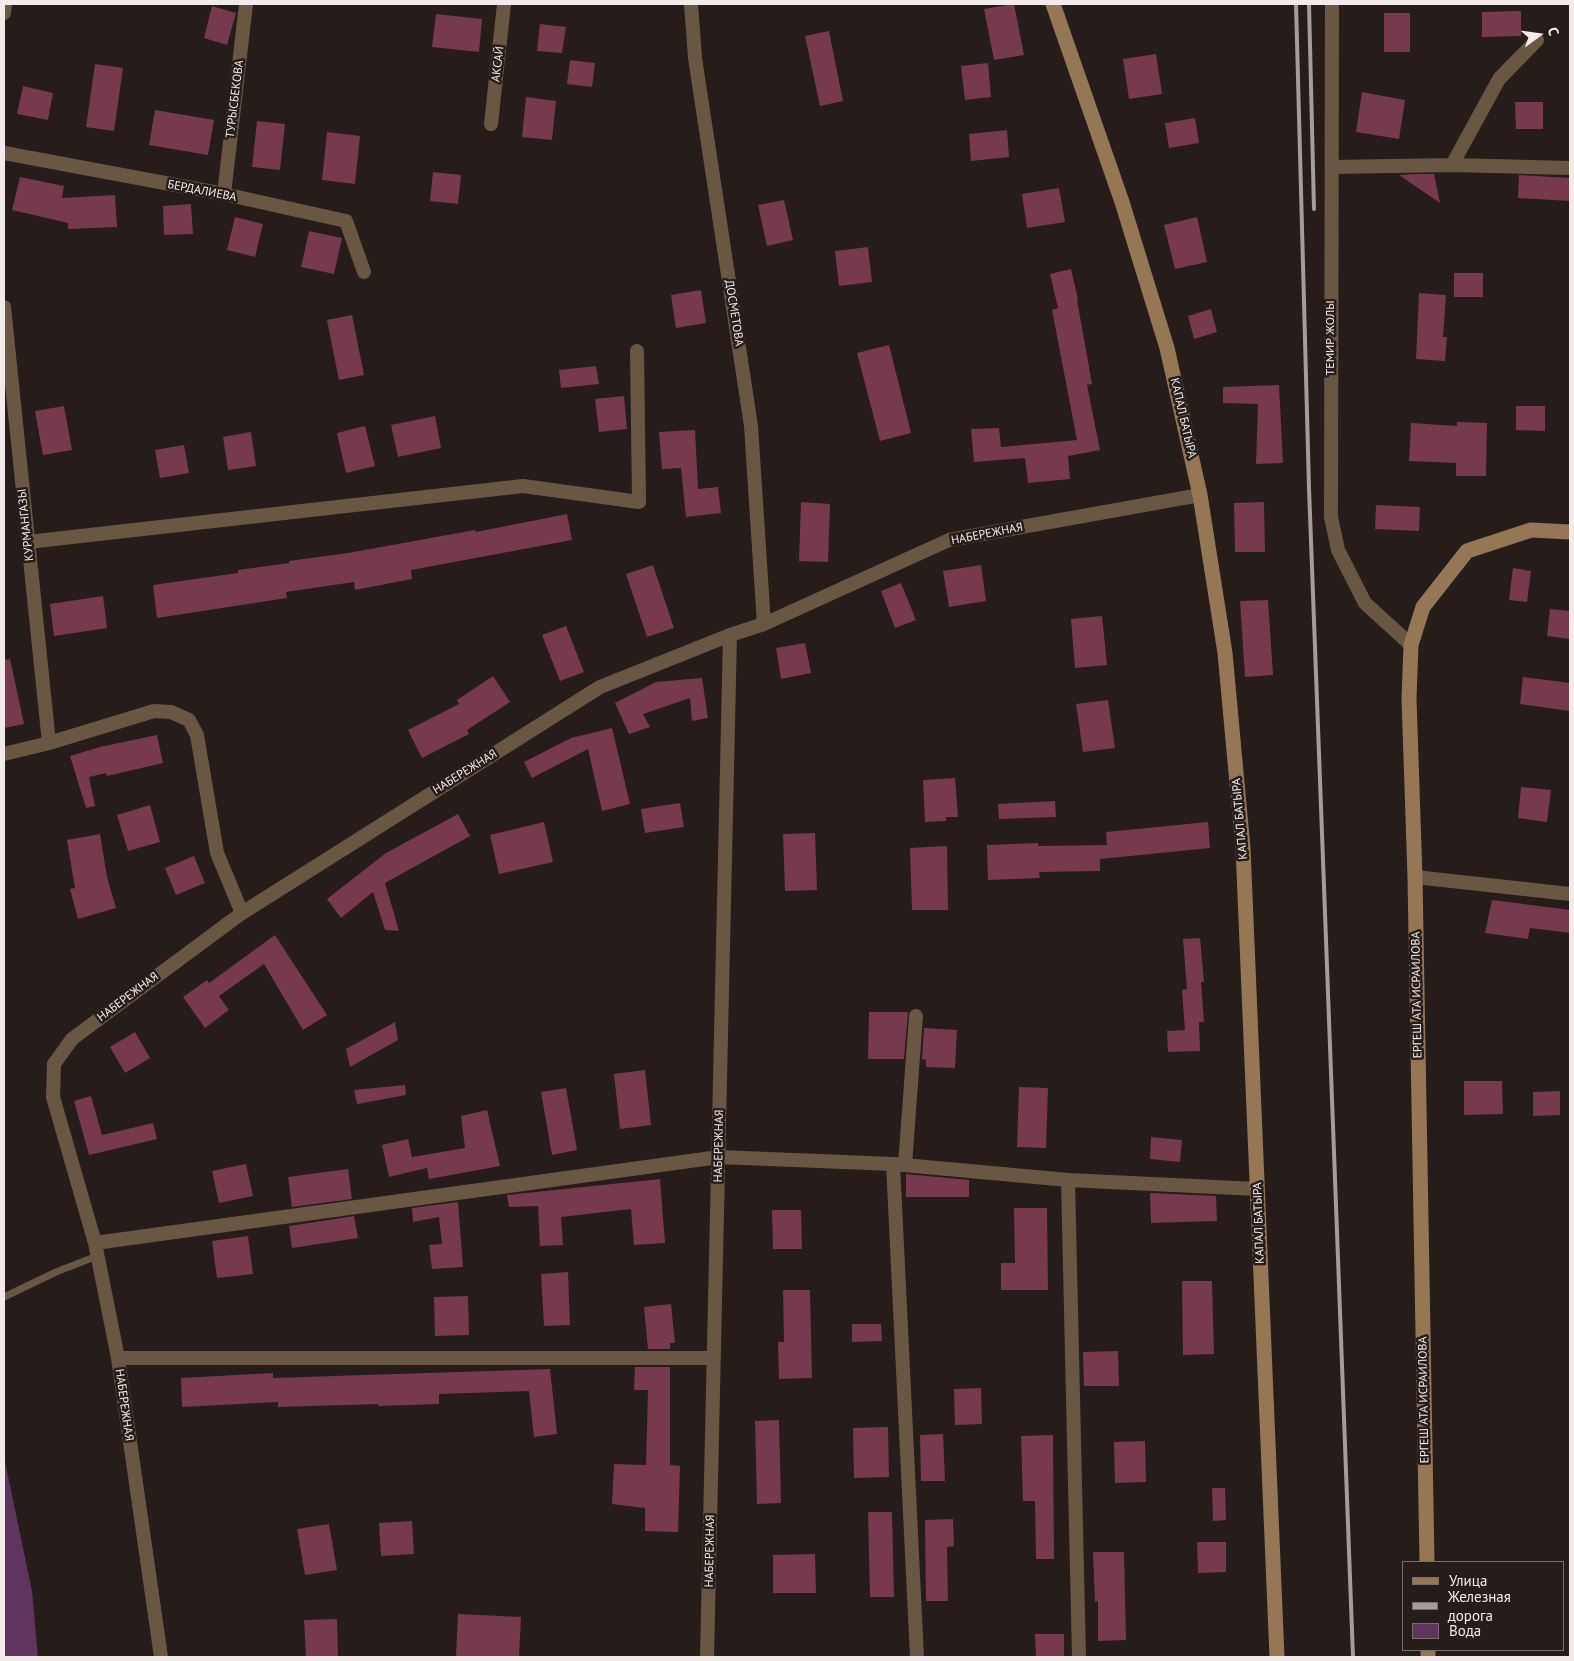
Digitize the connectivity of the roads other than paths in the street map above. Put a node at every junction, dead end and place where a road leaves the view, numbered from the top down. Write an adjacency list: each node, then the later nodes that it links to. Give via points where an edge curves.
1 (5, 4): 7 (street)
2 (246, 4): 14 (street, ТУРЫСБЕКОВА)
3 (504, 4): 9 (street, АКСАЙ)
4 (691, 4): 21 (street, ДОСМЕТОВА, via 697,67 751,426)
5 (1053, 4): 18 (main road, КАПАЛ БАТЫРА, via 1122,202 1167,348)
6 (1332, 4): 12 (street, ТЕМИР ЖОЛЫ)
7 (4, 13)
8 (1537, 40): 11 (street, via 1499,79)
9 (491, 124)
10 (4, 153): 14 (street, БЕРДАЛИЕВА)
11 (1452, 165): 12 (street); 13 (street)
12 (1332, 168): 23 (street, ТЕМИР ЖОЛЫ, via 1331,517 1338,550 1364,603)
13 (1570, 168)
14 (224, 194): 15 (street, БЕРДАЛИЕВА, via 346,221)
15 (364, 272)
16 (4, 307): 20 (street, КУРМАНГАЗЫ)
17 (637, 351): 20 (street, via 639,502 523,486)
18 (1200, 494): 21 (street, НАБЕРЕЖНАЯ, via 949,540); 33 (main road, КАПАЛ БАТЫРА, via 1225,653 1243,848)
19 (1570, 532): 23 (main road, ЕРГЕШ АТА ИСРАИЛОВА, via 1531,530 1467,551 1423,607)
20 (28, 542): 24 (street, КУРМАНГАЗЫ)
21 (764, 624): 22 (street, НАБЕРЕЖНАЯ)
22 (730, 635): 28 (street, НАБЕРЕЖНАЯ, via 600,687); 30 (street, НАБЕРЕЖНАЯ)
23 (1411, 645): 26 (main road, ЕРГЕШ АТА ИСРАИЛОВА, via 1409,698)
24 (49, 743): 25 (street); 28 (street, via 154,711 171,712 188,720 197,735 218,854)
25 (4, 754)
26 (1414, 877): 27 (street); 38 (main road, ЕРГЕШ АТА ИСРАИЛОВА)
27 (1570, 894)
28 (242, 913): 34 (street, НАБЕРЕЖНАЯ, via 72,1039 54,1064 53,1097)
29 (916, 1016): 31 (street)
30 (719, 1157): 31 (street); 34 (street); 37 (street, НАБЕРЕЖНАЯ)
31 (899, 1164): 32 (street); 41 (street)
32 (1068, 1180): 33 (street); 42 (street)
33 (1257, 1189): 43 (main road, КАПАЛ БАТЫРА)
34 (96, 1250): 35 (lane); 36 (street, НАБЕРЕЖНАЯ)
35 (4, 1297)
36 (118, 1358): 37 (street); 39 (street, НАБЕРЕЖНАЯ)
37 (714, 1358): 40 (street, НАБЕРЕЖНАЯ)
38 (1426, 1561)
39 (161, 1657)
40 (707, 1657)
41 (917, 1657)
42 (1079, 1657)
43 (1276, 1657)

